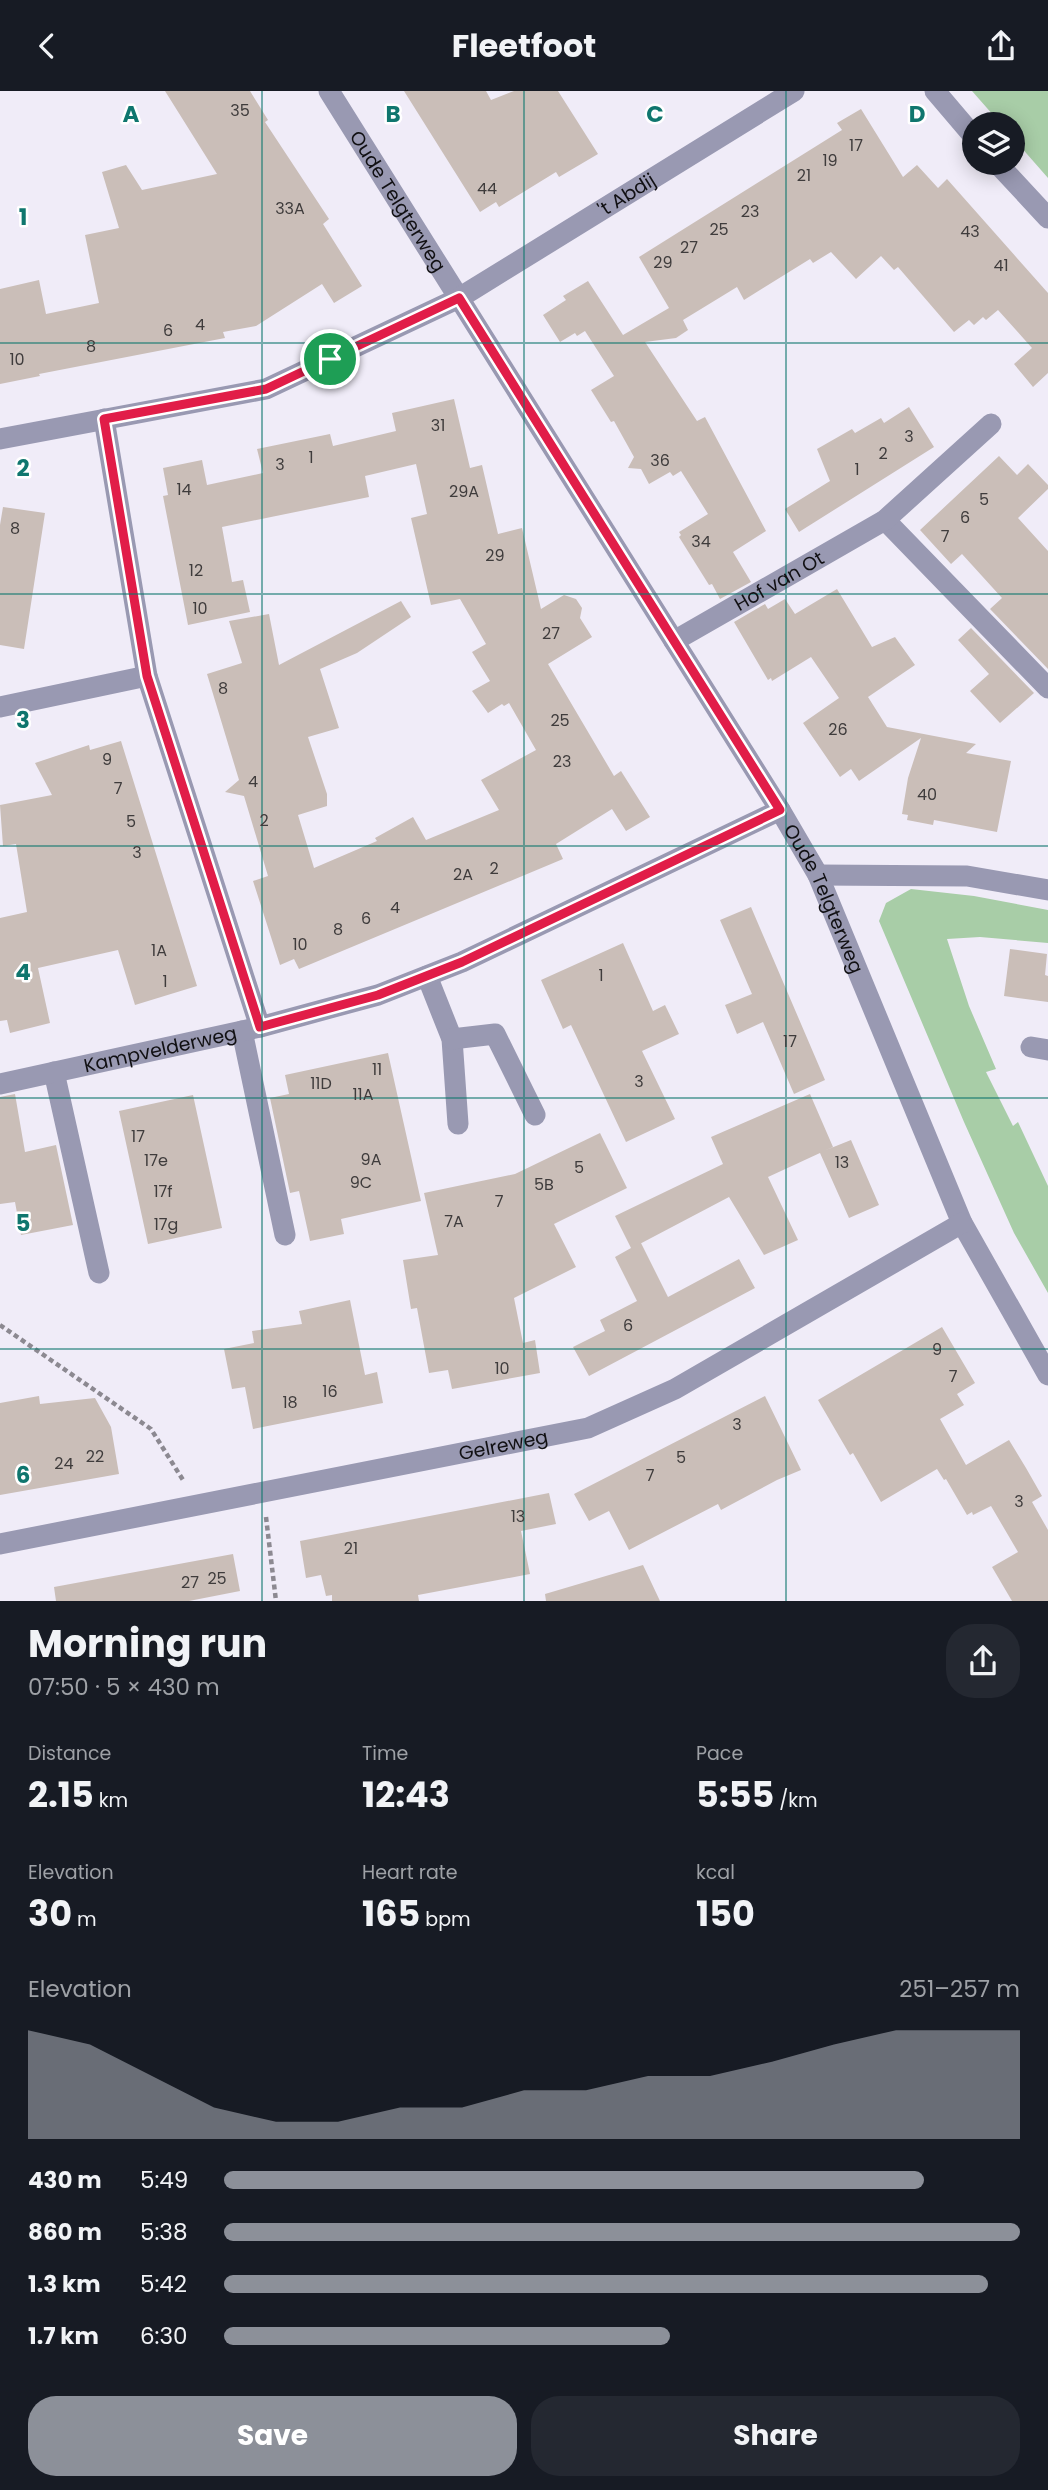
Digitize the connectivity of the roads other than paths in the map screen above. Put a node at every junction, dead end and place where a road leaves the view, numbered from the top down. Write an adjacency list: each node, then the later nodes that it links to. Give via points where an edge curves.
1 (329, 91): 7 (street, Oude Telgterweg)
2 (794, 91): 7 (street, 't Abdij)
3 (935, 91): 4 (street)
4 (962, 123)
5 (1009, 175): 6 (street)
6 (1048, 218)
7 (459, 298): 8 (street, 't Abdij, via 266,389); 12 (street, Oude Telgterweg)
8 (104, 419): 10 (street, 't Abdij); 13 (street)
9 (991, 424): 11 (street, Hof van Ot)
10 (0, 439)
11 (885, 520): 12 (street, Hof van Ot); 14 (street)
12 (674, 641): 16 (street, Oude Telgterweg)
13 (147, 676): 15 (street); 20 (street)
14 (1048, 688)
15 (0, 707)
16 (780, 810): 17 (street, Oude Telgterweg); 19 (street, Kampvelderweg)
17 (818, 875): 18 (street, via 967,876); 26 (street, Oude Telgterweg)
18 (1048, 890)
19 (427, 976): 20 (street, Kampvelderweg, via 378,995); 21 (street)
20 (251, 1029): 22 (street, Kampvelderweg); 27 (street)
21 (452, 1039): 24 (street, via 495,1034); 25 (street)
22 (54, 1072): 23 (street, Kampvelderweg); 28 (street)
23 (0, 1084)
24 (535, 1115)
25 (458, 1124)
26 (962, 1223): 29 (street, Oude Telgterweg); 30 (street, Gelreweg, via 675,1389 588,1428)
27 (285, 1235)
28 (99, 1273)
29 (1045, 1362)
30 (0, 1544)

